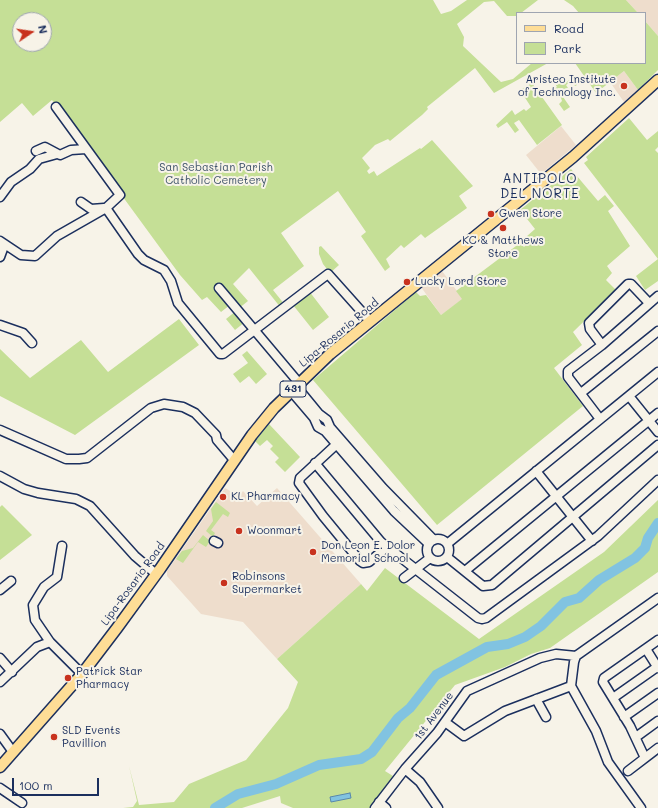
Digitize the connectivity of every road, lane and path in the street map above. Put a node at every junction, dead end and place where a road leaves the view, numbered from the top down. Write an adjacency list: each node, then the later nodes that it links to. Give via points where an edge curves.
1 (658, 80): 14 (main road, Lipa-Rosario Road / 431, via 574,157)
2 (56, 107): 3 (street)
3 (86, 149): 5 (street); 8 (street, via 120,196)
4 (36, 151): 5 (street, via 45,147)
5 (57, 154): 6 (street, via 39,160 11,182)
6 (0, 197)
7 (81, 202): 8 (street, via 91,209)
8 (106, 208): 9 (street, via 57,236 35,256 21,255); 16 (street, via 138,254 164,270 171,280 178,303 220,354)
9 (2, 243): 10 (street)
10 (0, 257)
11 (219, 288): 16 (street)
12 (658, 296): 13 (street)
13 (649, 303): 19 (street); 19 (street, via 631,284 628,284 589,323 590,329)
14 (370, 321): 16 (street, via 328,274); 21 (main road, Lipa-Rosario Road / 431)
15 (0, 326): 18 (street, via 23,332)
16 (254, 331): 21 (street)
17 (658, 331): 22 (street)
18 (32, 344)
19 (602, 345): 22 (street, via 568,371 568,377)
20 (658, 372): 23 (street)
21 (296, 387): 25 (street); 33 (main road, Lipa-Rosario Road / 431, via 258,426)
22 (581, 393): 26 (street)
23 (629, 396): 26 (street); 27 (street)
24 (658, 413): 27 (street)
25 (317, 416): 28 (street, via 327,420); 28 (street, via 318,427)
26 (600, 419): 35 (street)
27 (649, 421): 30 (street); 38 (street)
28 (327, 429): 31 (street)
29 (0, 430): 33 (street, via 66,459 87,458 150,408 164,404 183,407 195,413 216,435 221,436)
30 (658, 432)
31 (339, 442): 34 (street); 41 (street)
32 (658, 445): 39 (street)
33 (236, 458): 49 (main road, Lipa-Rosario Road / 431)
34 (315, 463): 44 (street); 44 (street, via 300,478 299,483 360,562 368,562)
35 (536, 471): 38 (street); 42 (street)
36 (0, 476): 49 (street, via 24,489 76,499 90,506 134,556)
37 (658, 480): 40 (street)
38 (556, 497): 39 (street); 48 (street)
39 (573, 518): 40 (street); 48 (street, via 492,585 482,586)
40 (592, 541): 47 (street, via 484,619 478,618)
41 (432, 542): 42 (street, via 443,540); 46 (street, via 428,553)
42 (447, 544): 45 (street)
43 (62, 546): 55 (street, via 57,577 44,587 33,605 35,620)
44 (387, 547): 47 (street)
45 (447, 557): 46 (street, via 439,561); 48 (street)
46 (430, 558): 47 (street)
47 (415, 568): 50 (street)
48 (465, 571)
49 (156, 574): 61 (main road, Lipa-Rosario Road / 431)
50 (404, 578)
51 (11, 581): 52 (street)
52 (0, 590)
53 (658, 598): 57 (street)
54 (658, 640): 56 (street)
55 (50, 642): 60 (street, via 37,647); 61 (street)
56 (646, 649): 59 (street); 65 (street, via 603,680)
57 (576, 656): 63 (street); 70 (street, 1st Avenue, via 549,655 473,687 463,695)
58 (0, 658): 60 (street)
59 (658, 667): 65 (street)
60 (12, 672): 62 (street)
61 (82, 674): 74 (main road, Lipa-Rosario Road / 431)
62 (0, 682)
63 (571, 686): 66 (street); 84 (street, via 596,731 608,762)
64 (658, 693): 68 (street)
65 (613, 698): 68 (street)
66 (536, 699): 67 (street); 70 (street, via 499,714 464,736)
67 (546, 717)
68 (624, 717): 72 (street)
69 (658, 721): 72 (street)
70 (445, 722): 77 (street, 1st Avenue)
71 (0, 734): 74 (street)
72 (636, 737): 75 (street)
73 (658, 748): 75 (street)
74 (13, 752): 76 (main road, Lipa-Rosario Road / 431)
75 (645, 758): 78 (street)
76 (0, 767)
77 (405, 769): 81 (street, 1st Avenue); 83 (street, via 420,782)
78 (628, 771)
79 (0, 788): 80 (street)
80 (22, 803)
81 (377, 805): 82 (street)
82 (386, 808)
83 (438, 808)
84 (641, 808)

